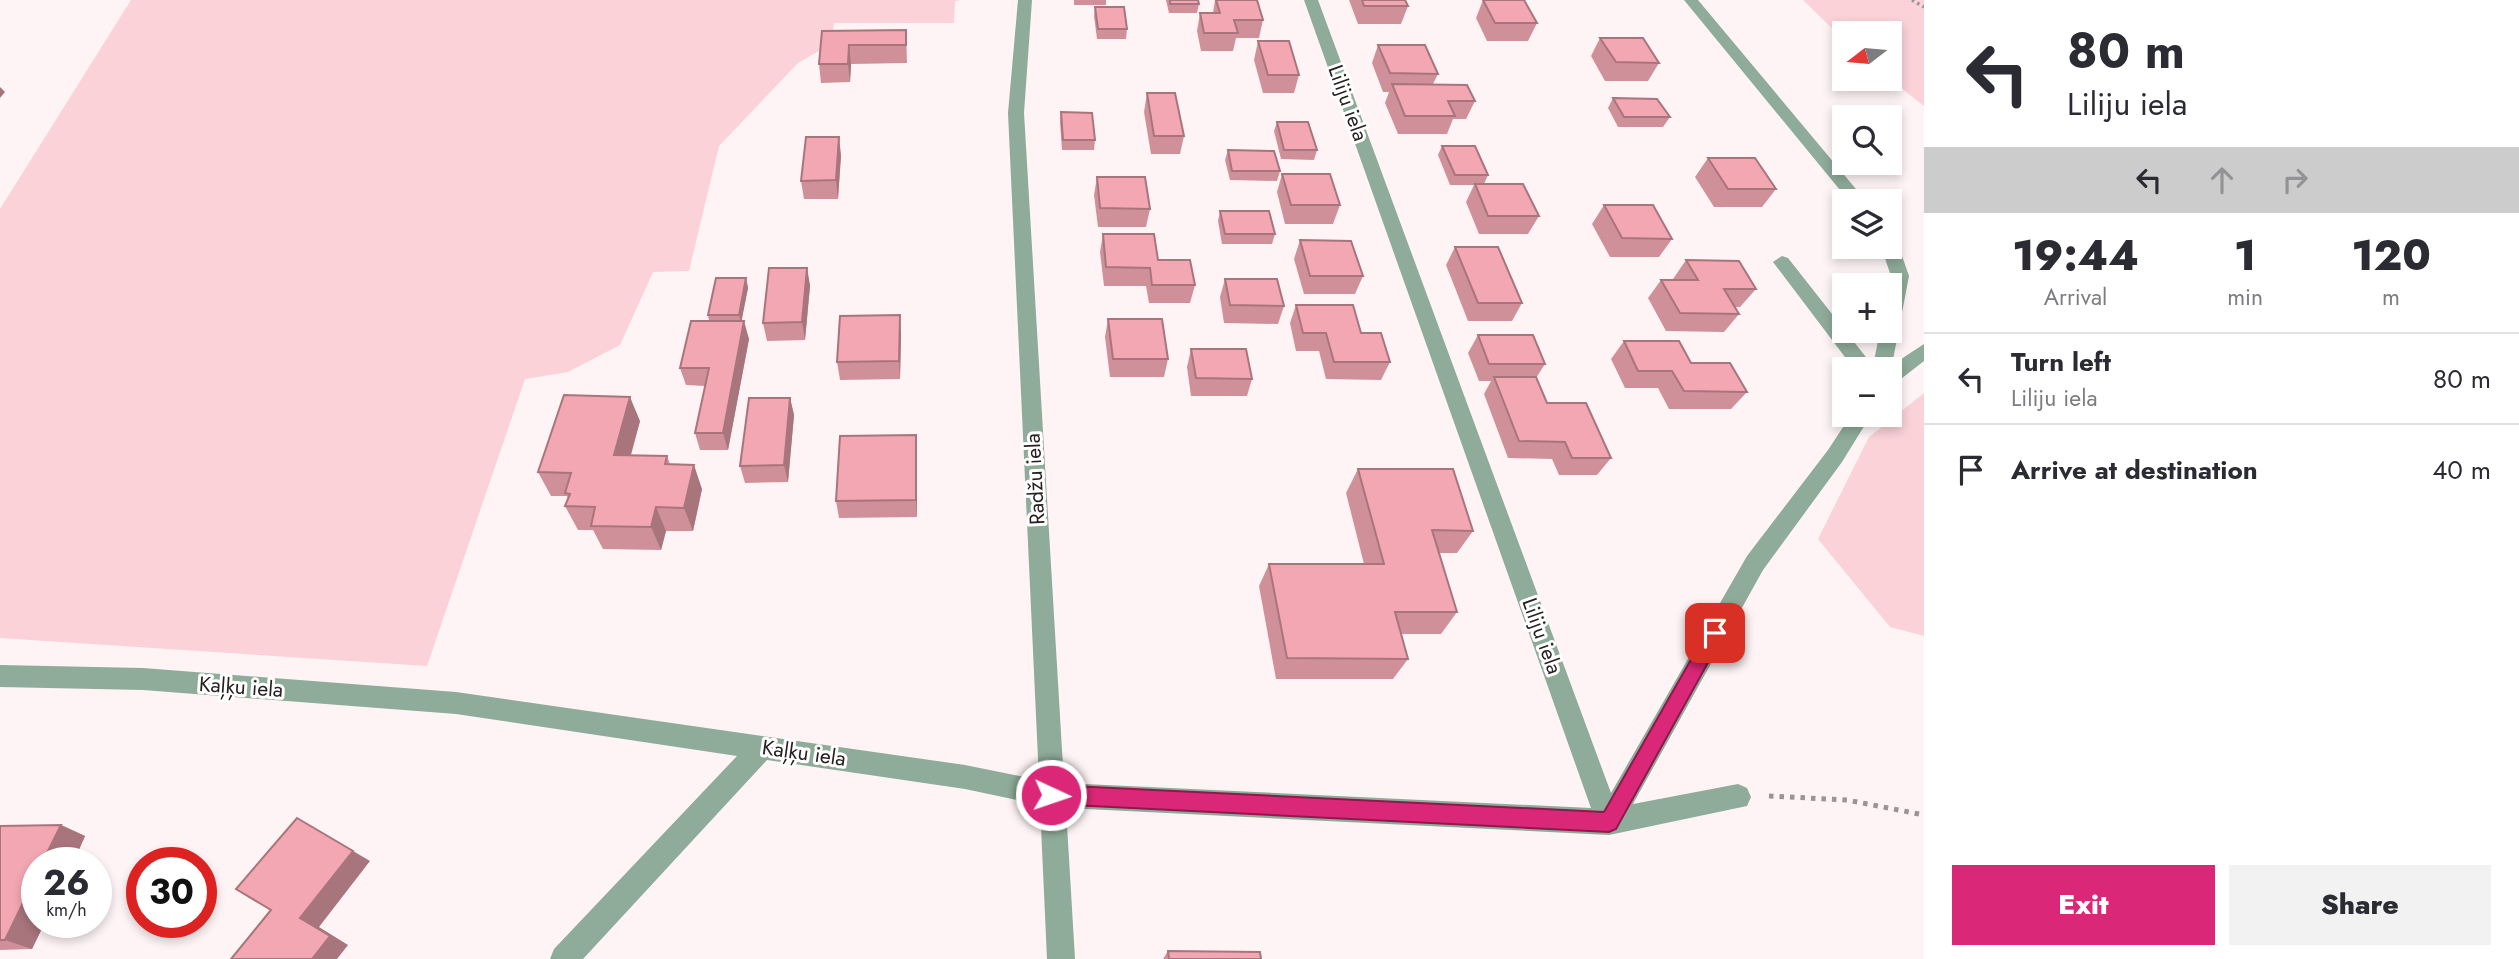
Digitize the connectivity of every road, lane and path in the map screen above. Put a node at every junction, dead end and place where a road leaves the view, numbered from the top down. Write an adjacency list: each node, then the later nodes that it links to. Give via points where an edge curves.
1 (1025, 0): 14 (street, Radžu iela, via 1016,113)
2 (1311, 0): 17 (street, Liliju iela)
3 (1691, 0): 6 (street)
4 (1912, 0): 5 (path)
5 (1924, 6)
6 (1848, 189)
7 (1782, 262): 9 (street)
8 (1924, 351): 10 (street)
9 (1856, 357)
10 (1902, 368)
11 (1853, 427): 17 (street, via 1755,563)
12 (0, 676): 13 (street, Kaļķu iela, via 143,679 456,703)
13 (762, 747): 14 (street, Kaļķu iela, via 965,777); 18 (street)
14 (1051, 795): 17 (street, Kaļķu iela); 19 (street, Radžu iela)
15 (1738, 797): 16 (path, via 1801,795 1860,801); 17 (street, Kaļķu iela)
16 (1924, 815)
17 (1609, 822)
18 (564, 959)
19 (1061, 959)

